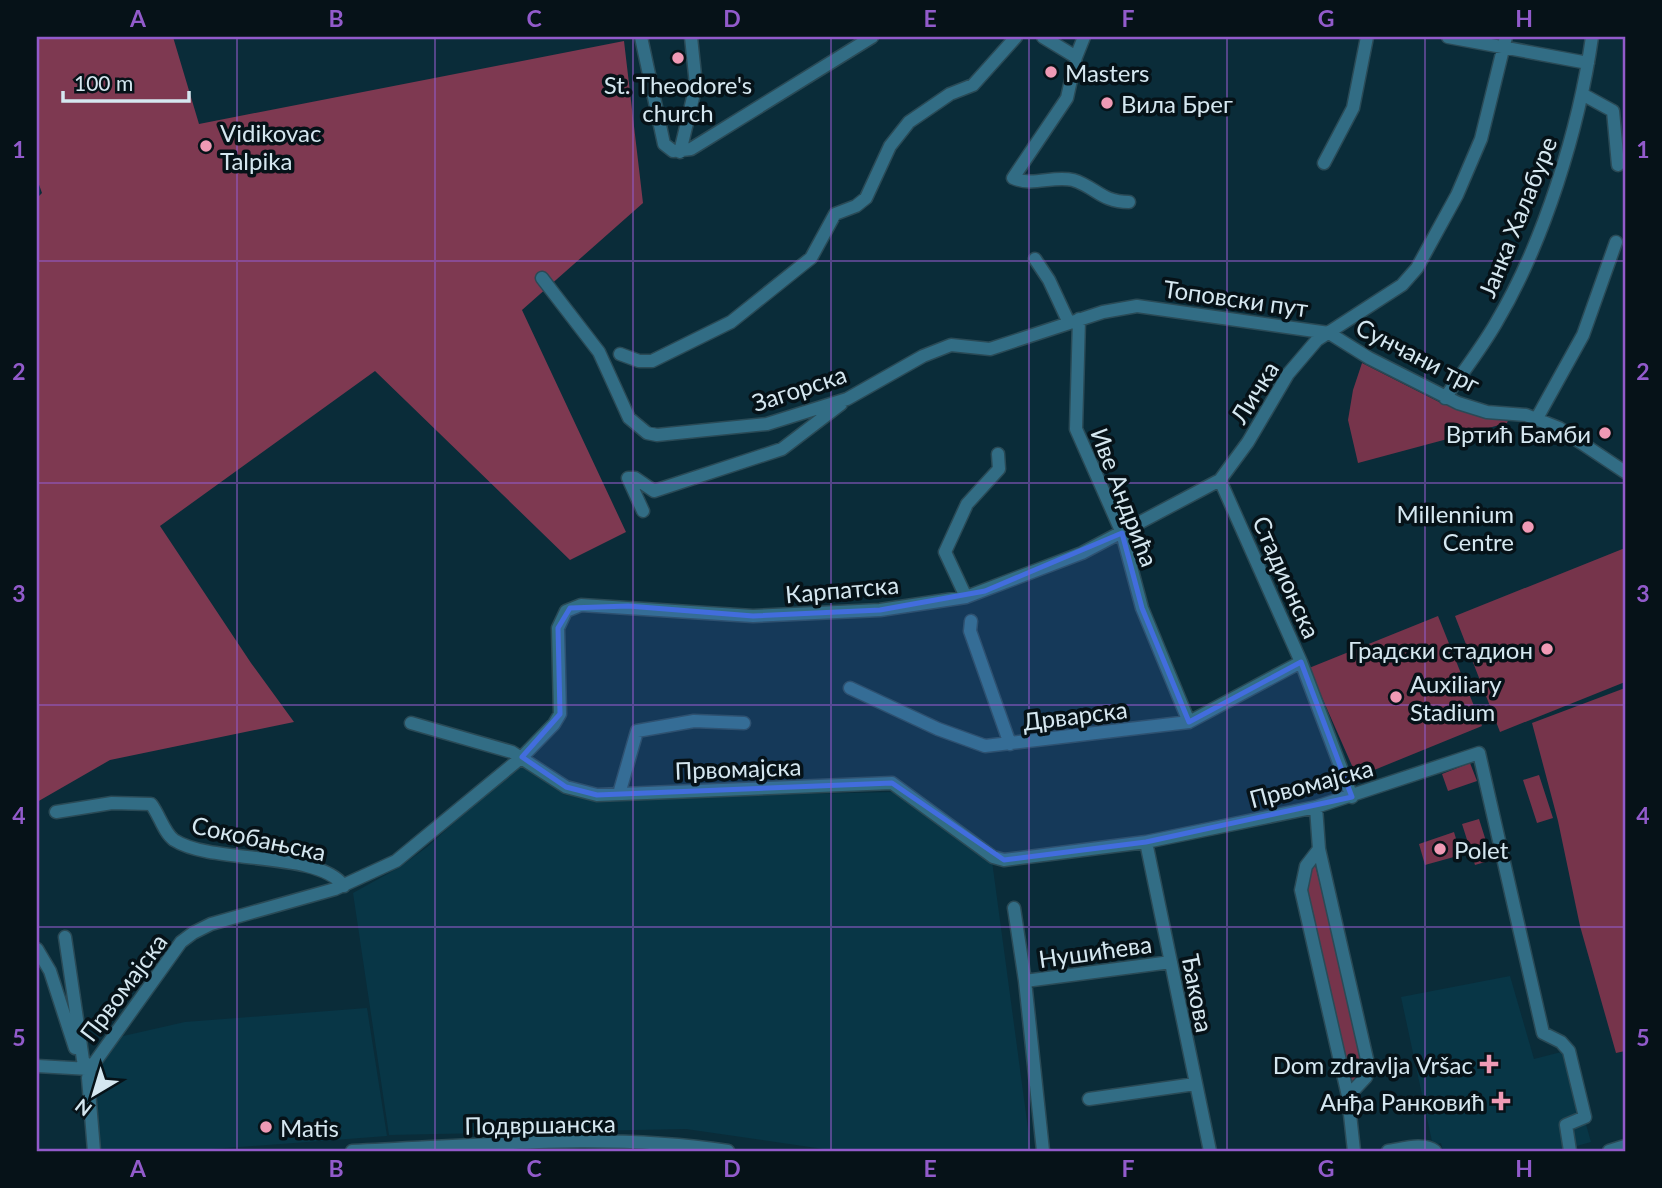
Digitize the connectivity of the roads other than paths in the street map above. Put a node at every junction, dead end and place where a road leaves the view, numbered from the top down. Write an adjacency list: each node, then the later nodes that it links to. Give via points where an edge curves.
1 (641, 37): 15 (street, via 664,144)
2 (691, 37): 15 (street, via 696,85)
3 (872, 37): 15 (street, via 732,125)
4 (1016, 37): 25 (street, via 973,85 950,94 909,122 890,146 866,198 835,214 811,258 760,302 698,341 652,361)
5 (1043, 37): 10 (street)
6 (1084, 37): 12 (street)
7 (1367, 37): 16 (street, via 1353,108)
8 (1448, 37): 11 (street)
9 (1592, 37): 13 (street, Јанка Халабуре)
10 (1058, 41): 12 (street)
11 (1505, 43): 13 (street); 24 (street, Личка, via 1481,139 1417,268 1402,285)
12 (1076, 57): 18 (street, via 1061,109 1013,178 1072,180 1110,201)
13 (1588, 63): 14 (street, Јанка Халабуре)
14 (1582, 94): 17 (street, via 1613,111); 26 (street, Јанка Халабуре, via 1557,182 1518,279 1498,321)
15 (680, 152)
16 (1324, 163)
17 (1618, 165)
18 (1129, 202)
19 (1616, 243): 28 (street, via 1583,335)
20 (1035, 259): 23 (street, Иве Андрића)
21 (542, 278): 27 (street, Загорска, via 599,352 629,418 647,433 665,436 747,428)
22 (1137, 306): 23 (street, Загорска); 24 (street, Топовски пут)
23 (1074, 321): 27 (street, Загорска, via 990,349 951,345); 33 (street, Иве Андрића, via 1076,429)
24 (1329, 333): 26 (street, Сунчани трг); 31 (street, Личка, via 1317,340 1288,374)
25 (620, 354)
26 (1445, 398): 28 (street, Сунчани трг, via 1487,412)
27 (846, 399): 32 (street, via 782,449 730,468 654,491 628,478)
28 (1534, 417): 30 (street, via 1572,435)
29 (998, 454): 34 (street, via 999,469 967,504 945,552)
30 (1625, 472)
31 (1220, 480): 33 (street); 36 (street, Стадионска)
32 (643, 511)
33 (1122, 533): 34 (street, Карпатска, via 1055,565); 38 (street, Иве Андрића, via 1142,608)
34 (965, 597): 42 (street, Карпатска, via 880,610 753,616 581,605 566,611 560,621 560,714)
35 (971, 621): 41 (street, via 970,631)
36 (1301, 662): 38 (street, Дрварска); 44 (street, Стадионска)
37 (850, 688): 41 (street, Дрварска, via 977,745)
38 (1189, 722): 41 (street, Дрварска)
39 (411, 723): 42 (street, via 486,742)
40 (744, 723): 43 (street, via 694,722 637,731)
41 (1010, 744)
42 (522, 757): 43 (street, Првомајска, via 574,791); 49 (street, Првомајска, via 396,861)
43 (619, 794): 47 (street, Првомајска, via 892,783 996,859)
44 (1352, 797): 45 (street, Првомајска); 70 (street, Првомајска, via 1479,753 1543,1033 1569,1051 1585,1117 1566,1125)
45 (1316, 807): 47 (street, Првомајска); 48 (street)
46 (56, 812): 49 (street, Сокобањска, via 112,803 151,804 170,838 186,846 281,861 333,876)
47 (1146, 842): 53 (street, Ђакова)
48 (1319, 849): 58 (street, via 1306,866 1301,890); 58 (street, via 1369,1068)
49 (344, 886): 55 (street, Првомајска, via 192,933)
50 (1014, 908): 54 (street)
51 (65, 937): 55 (street)
52 (37, 949): 55 (street, via 50,971 76,1051)
53 (1171, 962): 54 (street, Нушићева); 57 (street, Ђакова)
54 (1025, 981): 65 (street)
55 (87, 1065): 56 (street); 62 (street)
56 (37, 1066)
57 (1195, 1084): 59 (street); 66 (street, Ђакова)
58 (1348, 1096): 67 (street)
59 (1089, 1099)
60 (1625, 1146): 71 (street)
61 (607, 1147): 63 (street, Подвршанска); 64 (street, Подвршанска, via 690,1145)
62 (94, 1151)
63 (352, 1151)
64 (728, 1151)
65 (1043, 1151)
66 (1210, 1151)
67 (1354, 1151)
68 (1388, 1151): 69 (street, via 1419,1147)
69 (1435, 1151)
70 (1570, 1151)
71 (1609, 1151)

